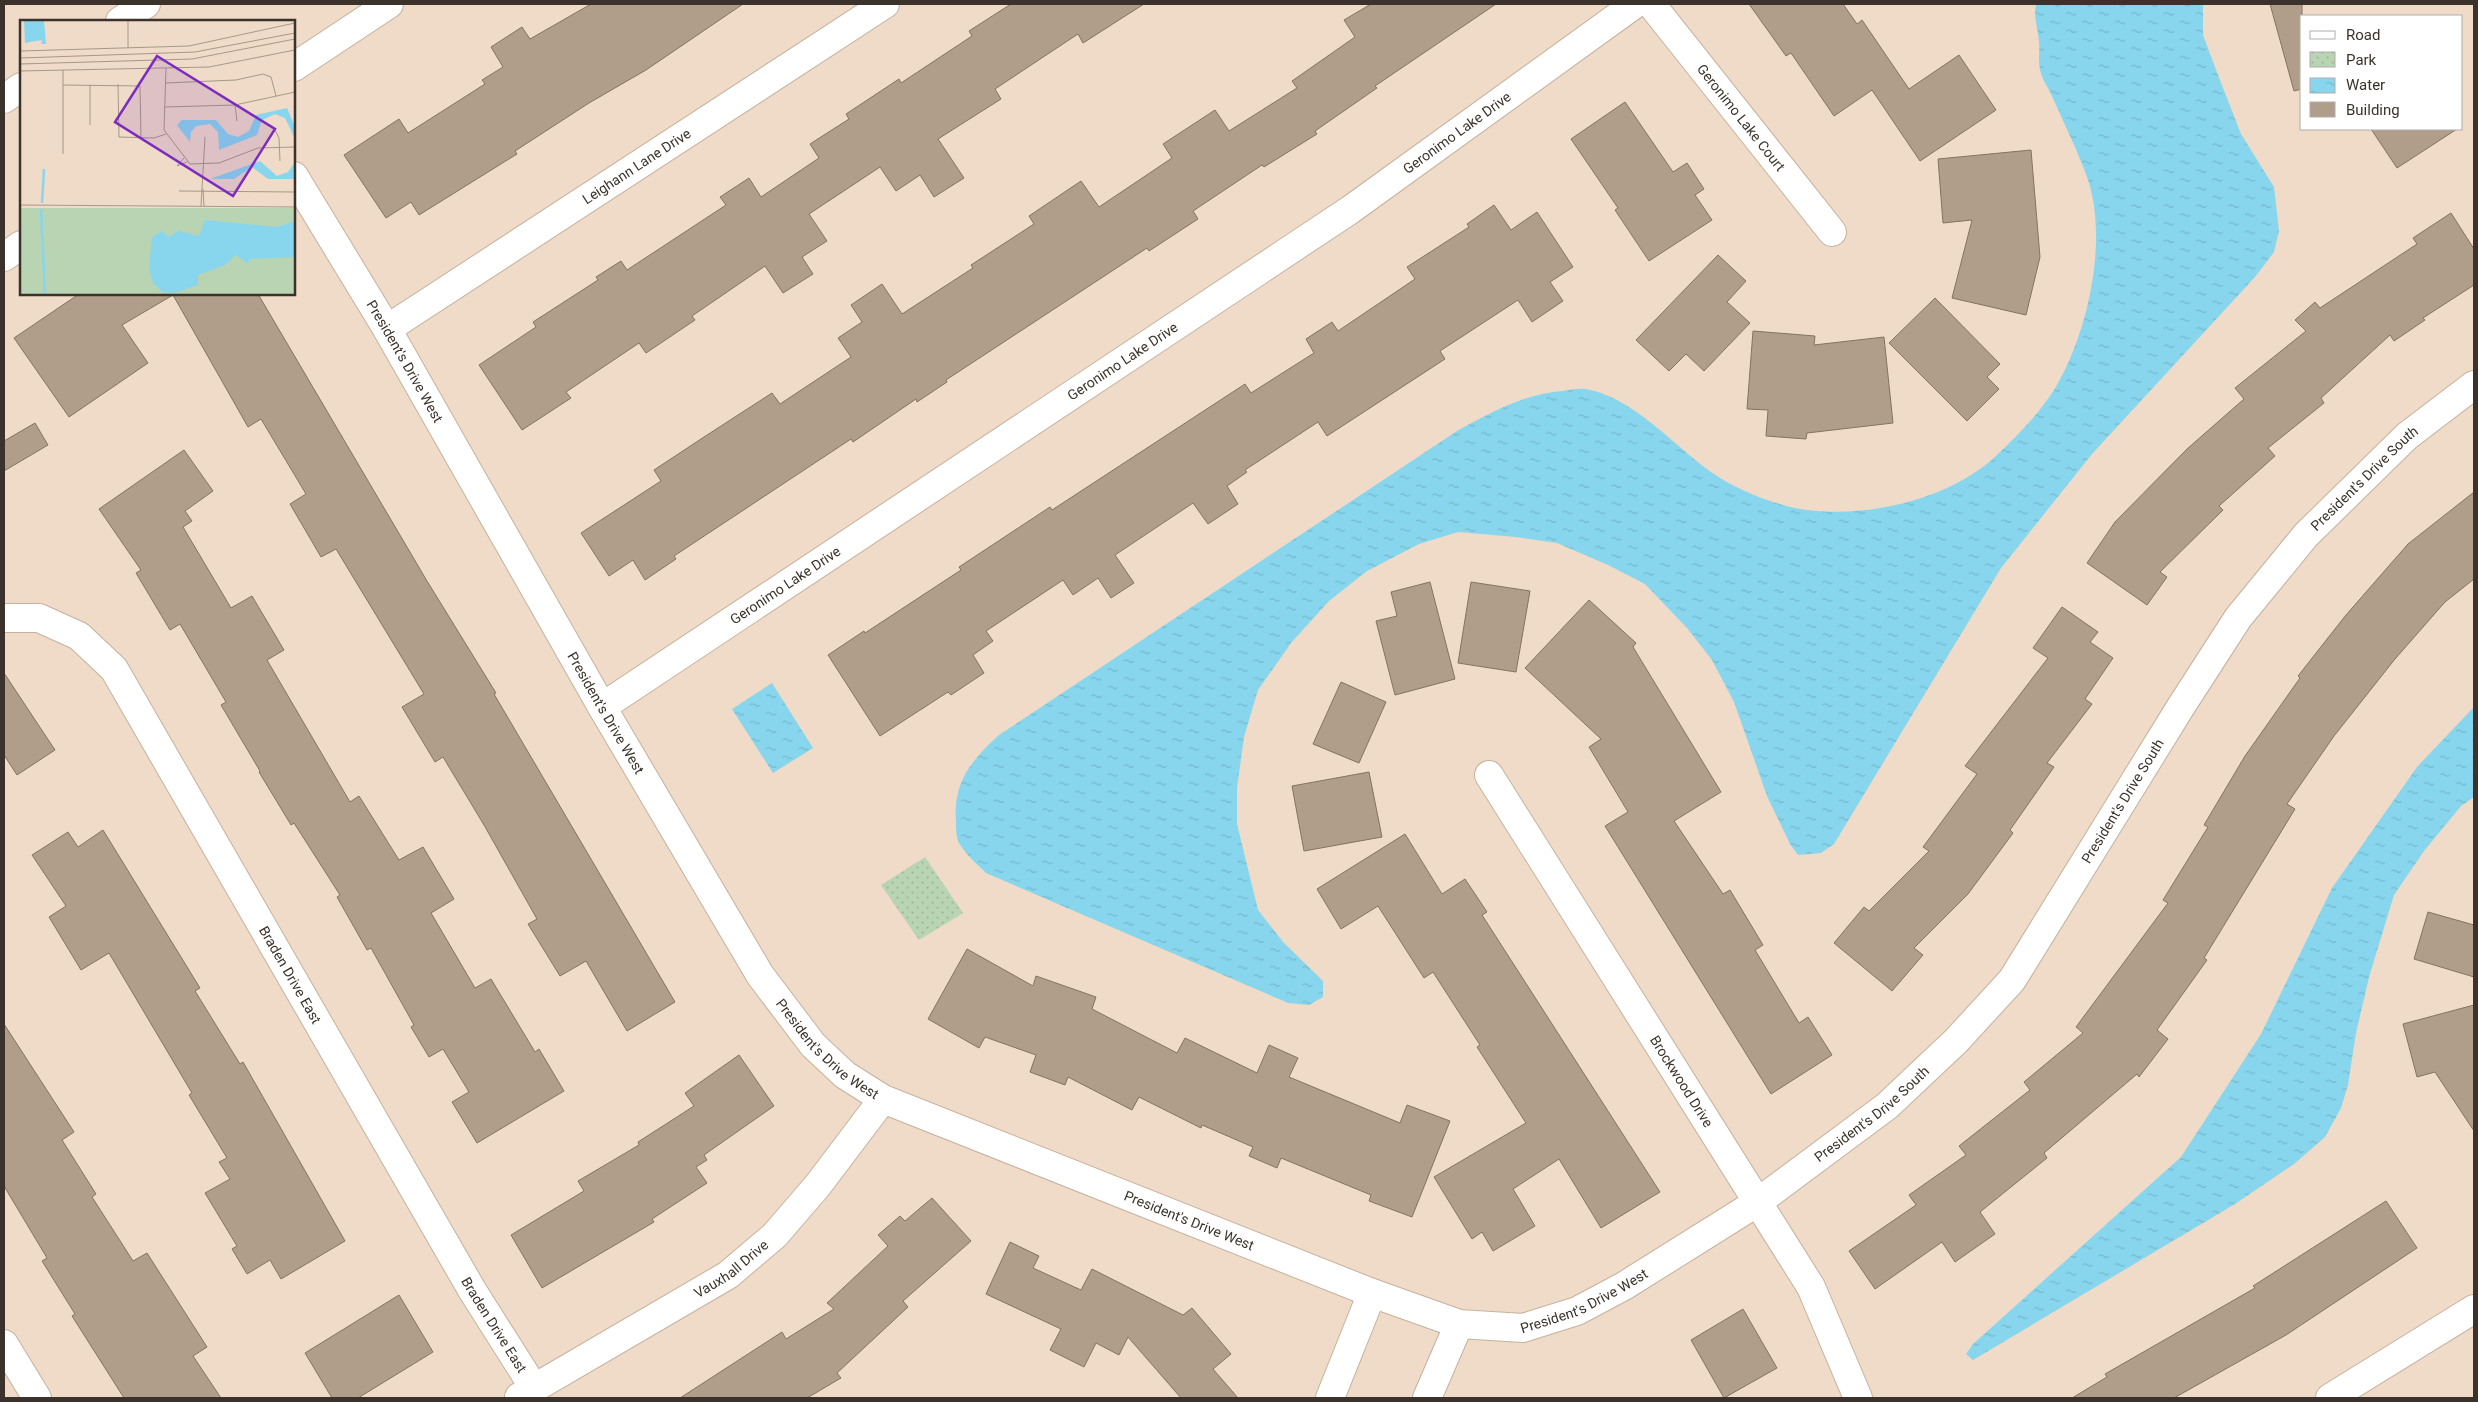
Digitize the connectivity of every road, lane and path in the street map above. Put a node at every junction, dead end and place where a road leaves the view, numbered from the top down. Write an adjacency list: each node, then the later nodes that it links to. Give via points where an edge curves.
1 (146, 4): 6 (main road)
2 (389, 4): 7 (main road)
3 (884, 4): 14 (main road, Leighann Lane Drive)
4 (1635, 4): 17 (main road, Geronimo Lake Drive, via 1350,210)
5 (1651, 4): 11 (main road, Geronimo Lake Court)
6 (122, 20)
7 (295, 66)
8 (20, 88): 9 (main road)
9 (4, 99)
10 (295, 178): 14 (main road, President's Drive West)
11 (1832, 232)
12 (20, 246): 13 (main road)
13 (4, 257)
14 (387, 329): 17 (main road, President's Drive West)
15 (2474, 386): 20 (main road, President's Drive South, via 2407,436 2320,522 2238,618 2012,980 1956,1041 1888,1106)
16 (4, 618): 25 (main road, Braden Drive East, via 39,618 79,636 114,669 472,1290)
17 (602, 707): 19 (main road, President's Drive West, via 760,975 813,1045 845,1075)
18 (1489, 775): 20 (main road, Brockwood Drive)
19 (883, 1099): 21 (main road, President's Drive West); 25 (main road, Vauxhall Drive, via 818,1185 775,1235 728,1275)
20 (1758, 1202): 23 (main road, President's Drive West, via 1624,1286 1577,1311 1523,1328); 29 (main road, Brockwood Drive, via 1811,1288)
21 (1372, 1293): 23 (main road, President's Drive West); 27 (main road)
22 (2474, 1309): 30 (main road)
23 (1459, 1324): 28 (main road)
24 (4, 1344): 26 (main road)
25 (526, 1393)
26 (37, 1398)
27 (1330, 1398)
28 (1427, 1398)
29 (1858, 1398)
30 (2330, 1398)

